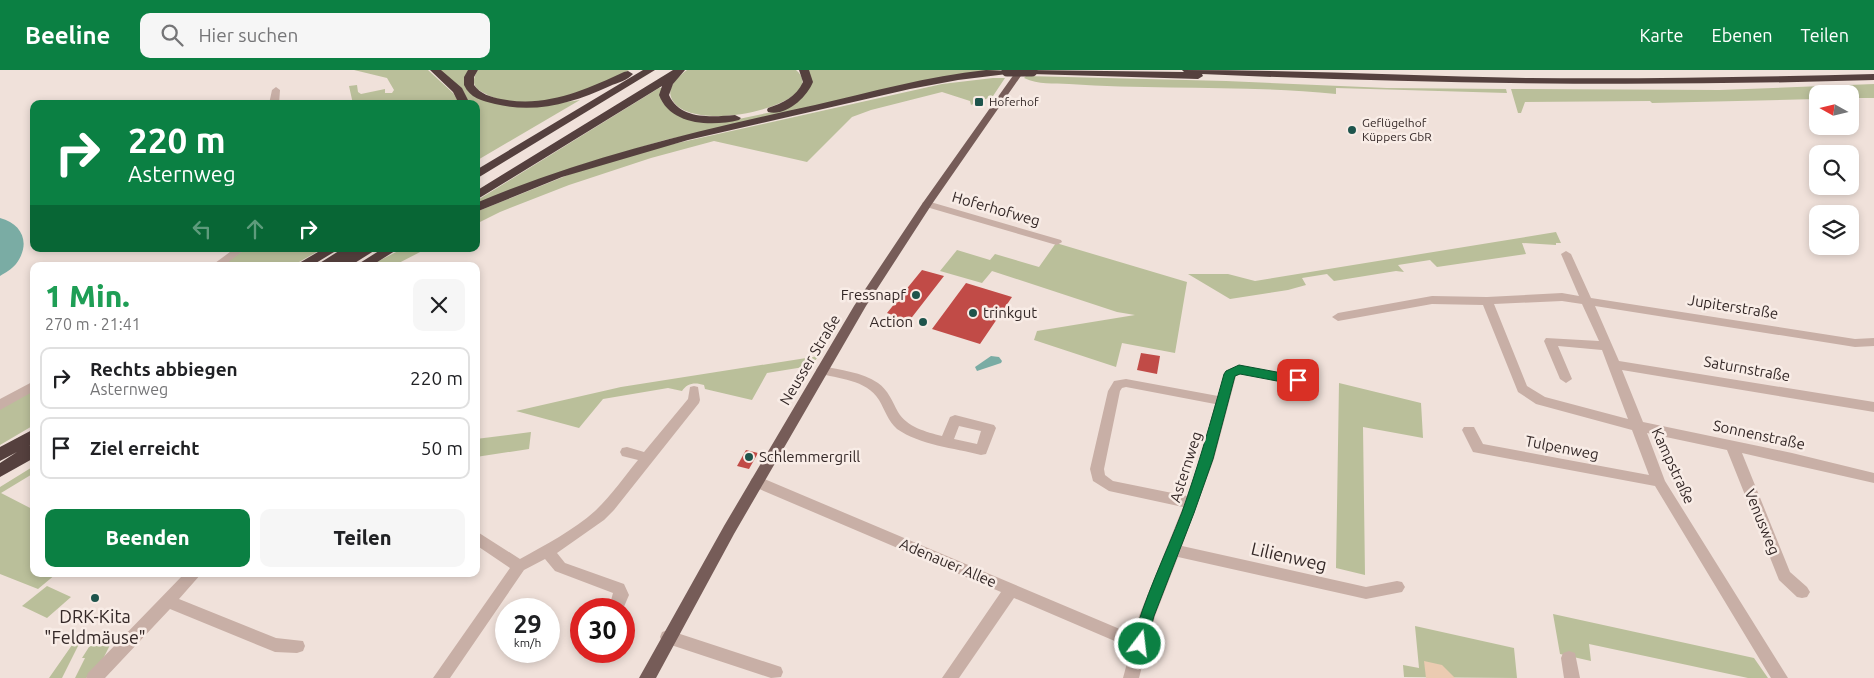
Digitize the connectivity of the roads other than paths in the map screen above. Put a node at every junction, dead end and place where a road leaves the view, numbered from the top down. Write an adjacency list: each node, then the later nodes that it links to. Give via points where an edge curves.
1 (435, 70): 21 (highway, via 458,90)
2 (473, 70): 13 (highway, via 468,84 473,92 502,103 525,105 566,100)
3 (650, 70): 23 (highway)
4 (665, 70): 24 (highway)
5 (681, 70): 6 (highway, via 665,89 665,100 669,106 694,117 722,119 767,112 796,99 808,82); 25 (highway)
6 (804, 70)
7 (1027, 70): 12 (highway, bridge); 15 (highway, via 1208,76); 26 (main road, Neusser Straße)
8 (1187, 70): 15 (highway)
9 (1373, 70): 14 (highway)
10 (1420, 70): 14 (highway)
11 (1786, 70): 17 (highway)
12 (1007, 71): 27 (highway, via 937,80 666,142 573,169)
13 (631, 72): 22 (highway)
14 (1437, 72): 16 (highway)
15 (1255, 73): 16 (highway)
16 (1496, 77): 17 (highway)
17 (1516, 77): 18 (highway, via 1696,82)
18 (1874, 77)
19 (276, 90): 20 (street)
20 (275, 100)
21 (464, 100)
22 (480, 163)
23 (480, 173)
24 (480, 184)
25 (480, 194)
26 (926, 204): 28 (street, Hoferhofweg); 45 (main road, Neusser Straße)
27 (480, 206)
28 (1057, 242)
29 (237, 252): 35 (street)
30 (327, 252): 36 (highway)
31 (346, 252): 37 (highway)
32 (384, 252): 34 (highway)
33 (1566, 254): 40 (street, Kampstraße)
34 (368, 258): 38 (highway)
35 (222, 262)
36 (308, 262)
37 (329, 262)
38 (354, 262)
39 (1487, 301): 40 (street, Jupiterstraße, via 1550,297); 41 (street, Jupiterstraße, via 1432,300); 53 (street, Sonnenstraße, via 1517,379 1526,393 1553,405)
40 (1587, 301): 42 (street, Jupiterstraße, via 1855,343); 43 (street, Kampstraße)
41 (1338, 316)
42 (1874, 342)
43 (1607, 346): 44 (street, Kampstraße); 46 (street, via 1550,341)
44 (1614, 364): 52 (street, Saturnstraße); 53 (street, Kampstraße)
45 (822, 370): 56 (street, via 870,383 884,396 892,413 904,426); 64 (main road, Neusser Straße)
46 (1566, 379)
47 (1308, 382): 50 (street, Asternweg, via 1239,369 1230,374)
48 (30, 387): 51 (street)
49 (694, 390): 61 (street, via 694,400)
50 (1222, 401): 66 (street, Asternweg); 66 (street, via 1126,383 1118,384 1114,391 1098,477 1109,486)
51 (0, 406)
52 (1874, 407)
53 (1637, 426): 57 (street, Sonnenstraße); 65 (street, Kampstraße)
54 (1469, 430): 65 (street, Tulpenweg, via 1478,448)
55 (30, 437): 60 (highway)
56 (946, 441)
57 (1732, 445): 63 (street, Sonnenstraße); 74 (street, Venusweg, via 1784,576)
58 (627, 452): 61 (street)
59 (29, 454): 62 (highway)
60 (0, 456)
61 (648, 458): 69 (street, via 604,511)
62 (0, 471)
63 (1874, 478)
64 (757, 482): 73 (street, Adenauer Allee); 77 (main road, Neusser Straße)
65 (1659, 482): 88 (street, Kampstraße)
66 (1192, 503): 68 (street, Asternweg)
67 (480, 540): 70 (street)
68 (1173, 550): 72 (street, Lilienweg, via 1366,593); 78 (street, Asternweg, via 1147,616)
69 (548, 551): 70 (street); 75 (street, via 560,567 619,590)
70 (519, 566): 83 (street)
71 (190, 577): 76 (street)
72 (1397, 587)
73 (1011, 590): 78 (street, Adenauer Allee); 85 (street)
74 (1802, 592)
75 (619, 598)
76 (167, 601): 79 (street, via 275,645); 82 (street)
77 (668, 638): 81 (street); 84 (main road, Neusser Straße)
78 (1140, 644): 86 (street, Asternweg)
79 (297, 646)
80 (1569, 658): 87 (street)
81 (775, 672)
82 (94, 678)
83 (441, 678)
84 (647, 678)
85 (950, 678)
86 (1131, 678)
87 (1572, 678)
88 (1780, 678)

